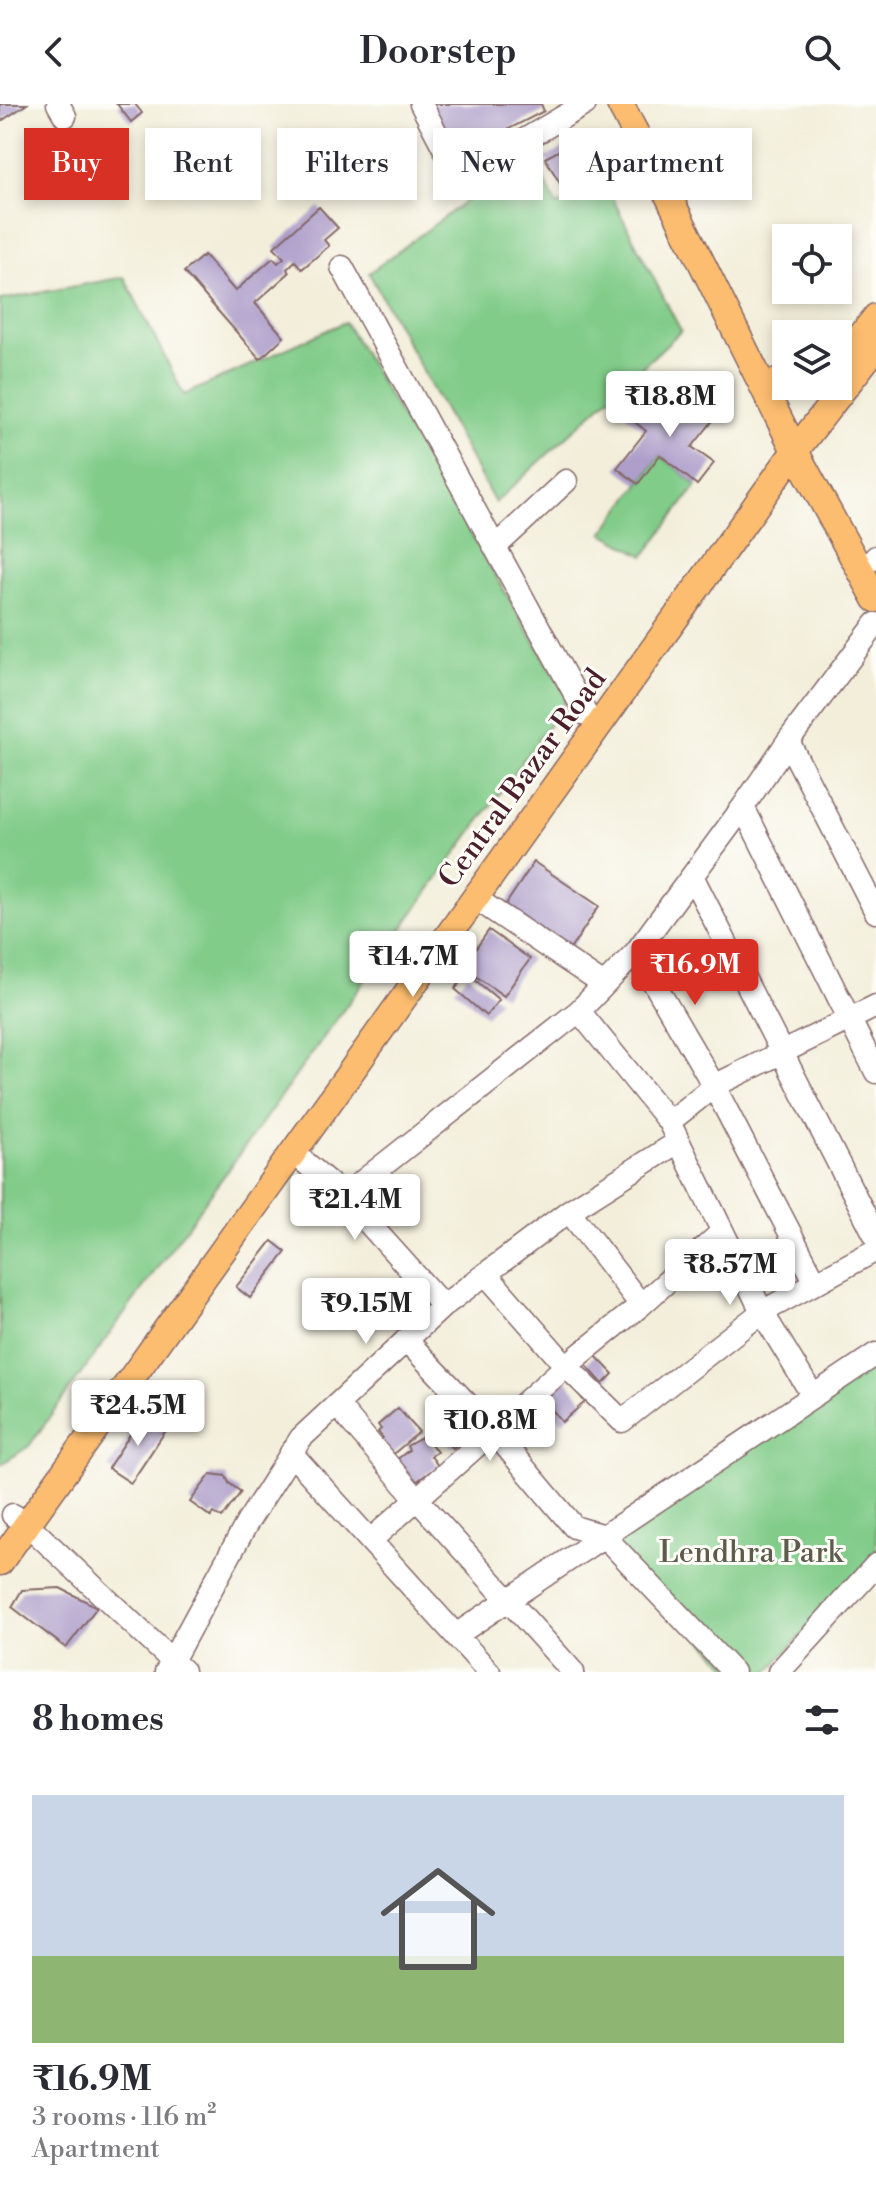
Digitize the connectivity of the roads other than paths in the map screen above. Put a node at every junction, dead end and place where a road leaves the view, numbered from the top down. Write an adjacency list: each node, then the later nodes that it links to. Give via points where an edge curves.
1 (421, 104): 5 (street, via 461,174)
2 (585, 104): 5 (street)
3 (620, 104): 13 (main road)
4 (635, 104): 10 (main road)
5 (561, 110)
6 (342, 267): 15 (street)
7 (876, 317): 9 (main road)
8 (876, 347): 13 (main road, Central Bazar Road)
9 (852, 348)
10 (772, 363)
11 (787, 400): 13 (main road)
12 (812, 400): 13 (main road, Central Bazar Road)
13 (796, 436): 16 (main road); 17 (main road); 19 (main road, Central Bazar Road); 23 (main road, Central Bazar Road)
14 (566, 481): 15 (street)
15 (495, 547): 19 (street)
16 (875, 560)
17 (876, 599)
18 (876, 624): 20 (street)
19 (586, 714): 53 (main road, Central Bazar Road)
20 (788, 741): 21 (street); 24 (street)
21 (743, 807): 22 (street); 29 (street)
22 (692, 876): 25 (street); 30 (street)
23 (475, 898): 26 (street); 34 (main road, Central Bazar Road)
24 (876, 912)
25 (636, 952): 26 (street); 32 (street)
26 (604, 985): 28 (street)
27 (876, 1006): 29 (street)
28 (579, 1011): 33 (street); 35 (street)
29 (849, 1018): 30 (street); 31 (street)
30 (782, 1052): 32 (street); 38 (street)
31 (876, 1072)
32 (714, 1086): 33 (street); 41 (street)
33 (674, 1132): 36 (street); 37 (street)
34 (293, 1152): 35 (street); 53 (main road, Central Bazar Road)
35 (344, 1196): 43 (street)
36 (569, 1211): 40 (street); 42 (street)
37 (722, 1232): 42 (street); 44 (street)
38 (876, 1237)
39 (876, 1250): 41 (street)
40 (486, 1274): 43 (street); 47 (street)
41 (816, 1283): 44 (street)
42 (641, 1305): 47 (street)
43 (443, 1306): 45 (street)
44 (762, 1312): 47 (street, via 622,1421); 48 (street)
45 (406, 1340): 49 (street); 50 (street)
46 (876, 1354): 48 (street)
47 (566, 1366): 50 (street)
48 (813, 1396): 54 (street)
49 (337, 1405): 51 (street); 52 (street)
50 (493, 1431): 52 (street); 54 (street, via 574,1527)
51 (291, 1453): 55 (street); 60 (street, via 247,1523)
52 (417, 1499): 55 (street); 58 (street)
53 (13, 1524): 56 (main road, Central Bazar Road); 60 (street)
54 (604, 1536): 58 (street); 63 (street)
55 (371, 1540): 59 (street)
56 (0, 1562)
57 (876, 1565): 64 (street)
58 (509, 1599): 59 (street); 62 (street)
59 (456, 1635): 61 (street)
60 (175, 1668)
61 (489, 1672)
62 (573, 1672)
63 (733, 1672)
64 (779, 1672)

